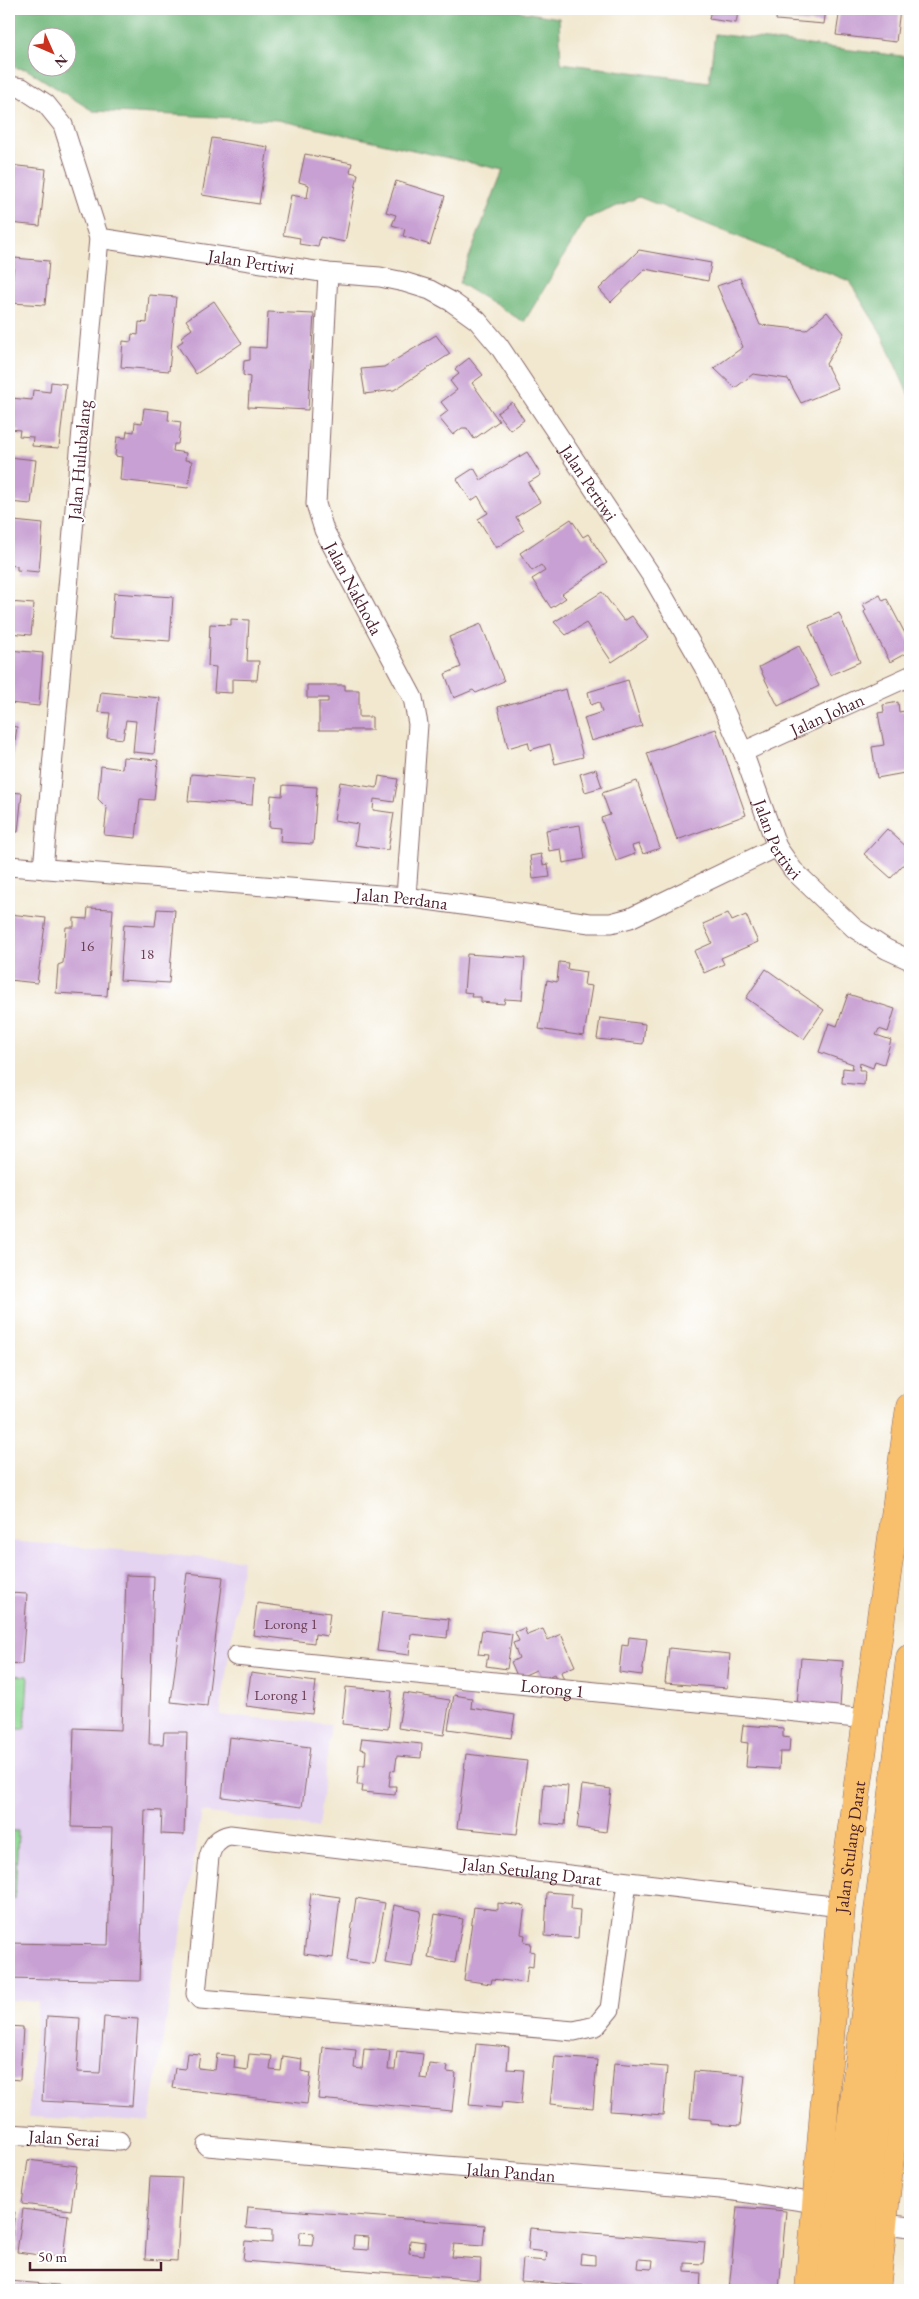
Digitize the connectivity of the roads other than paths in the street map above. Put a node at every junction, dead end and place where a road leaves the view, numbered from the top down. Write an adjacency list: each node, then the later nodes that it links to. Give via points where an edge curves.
1 (9, 86): 2 (street, Jalan Hulubalang, via 22,88 46,104 62,125)
2 (99, 238): 3 (street, Jalan Pertiwi); 8 (street, Jalan Hulubalang)
3 (328, 273): 5 (street, Jalan Pertiwi, via 380,276 430,290 477,320 499,346 653,578 708,674); 9 (street, Jalan Nakhoda, via 316,504 324,530 413,698 417,714)
4 (910, 676): 5 (street, Jalan Johan)
5 (743, 752): 6 (street, Jalan Pertiwi)
6 (777, 847): 9 (street, Jalan Perdana, via 630,918 611,923 590,923); 10 (street, Jalan Pertiwi, via 793,870 854,928)
7 (9, 866): 8 (street, Jalan Perdana)
8 (43, 870): 9 (street, Jalan Perdana)
9 (406, 897)
10 (910, 960)
11 (910, 1407): 14 (main road, Jalan Stulang Darat)
12 (236, 1656): 14 (street, Lorong 1)
13 (910, 1658): 25 (main road)
14 (867, 1719): 17 (main road, Jalan Stulang Darat)
15 (910, 1826): 26 (main road)
16 (627, 1882): 16 (street, Jalan Setulang Darat, via 610,2009 596,2026 574,2031 200,1999 196,1994 209,1857 221,1838 230,1836); 17 (street, Jalan Setulang Darat)
17 (842, 1907): 22 (main road, Jalan Stulang Darat)
18 (910, 1970): 23 (main road)
19 (9, 2134): 20 (street, Jalan Serai)
20 (119, 2141)
21 (207, 2146): 22 (street, Jalan Pandan, via 722,2190)
22 (816, 2203): 24 (main road, Jalan Stulang Darat)
23 (897, 2226): 27 (main road)
24 (809, 2290)
25 (830, 2290)
26 (855, 2290)
27 (876, 2290)

